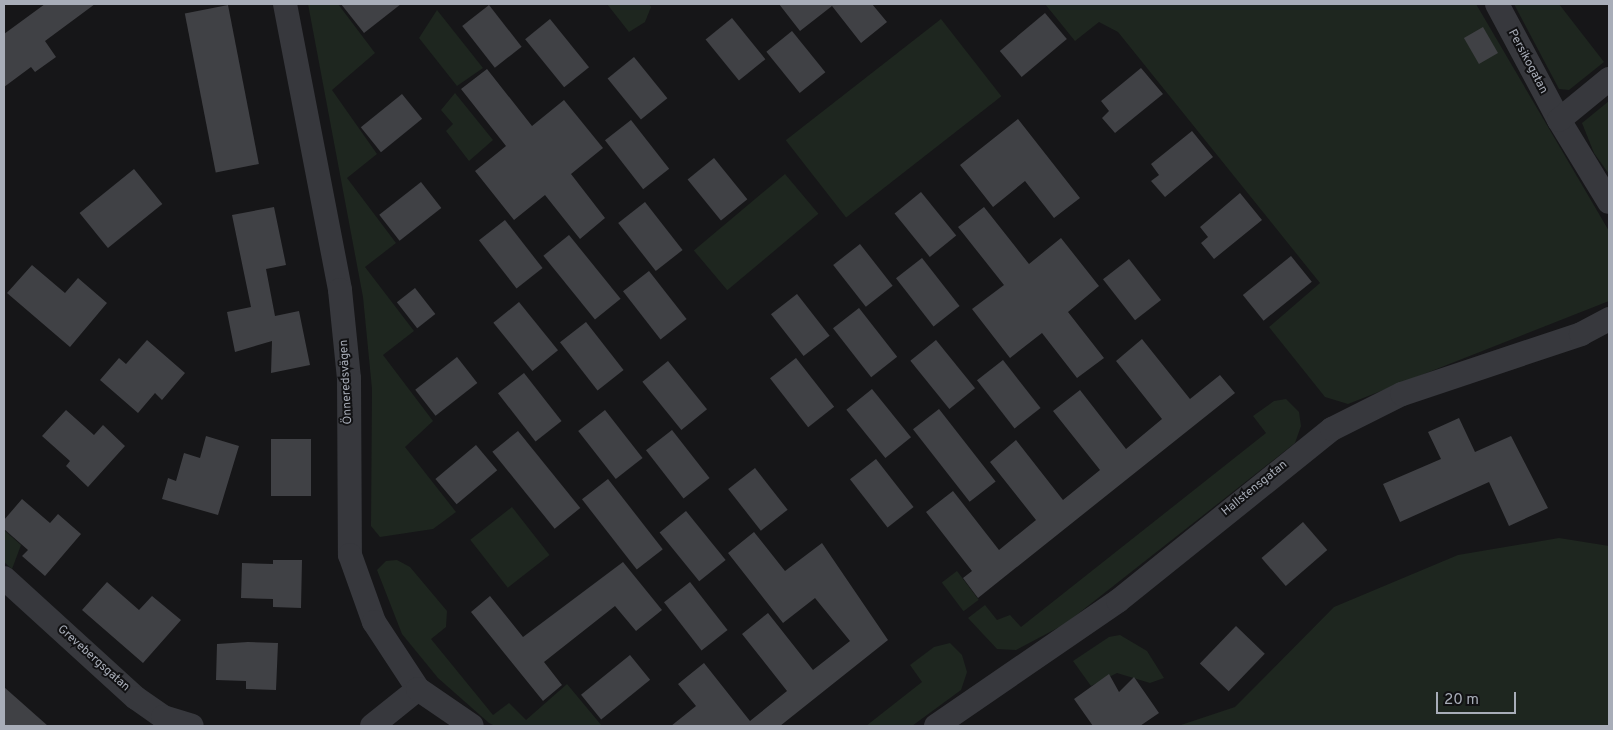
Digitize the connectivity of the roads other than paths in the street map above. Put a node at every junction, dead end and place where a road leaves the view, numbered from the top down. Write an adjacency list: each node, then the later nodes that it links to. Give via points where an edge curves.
1 (285, 4): 8 (street, Önneredsvägen, via 340,290 349,378 350,555 374,622)
2 (1497, 4): 4 (street, Persikogatan)
3 (1609, 79): 4 (street)
4 (1558, 120): 5 (street, Persikogatan)
5 (1609, 202)
6 (1609, 319): 12 (street, Hallstensgatan, via 1581,334 1402,394 1332,429 1118,601)
7 (4, 578): 9 (street, Grevebergsgatan, via 136,698 163,717)
8 (418, 689): 10 (street); 11 (street)
9 (192, 726)
10 (372, 726)
11 (472, 726)
12 (936, 726)

